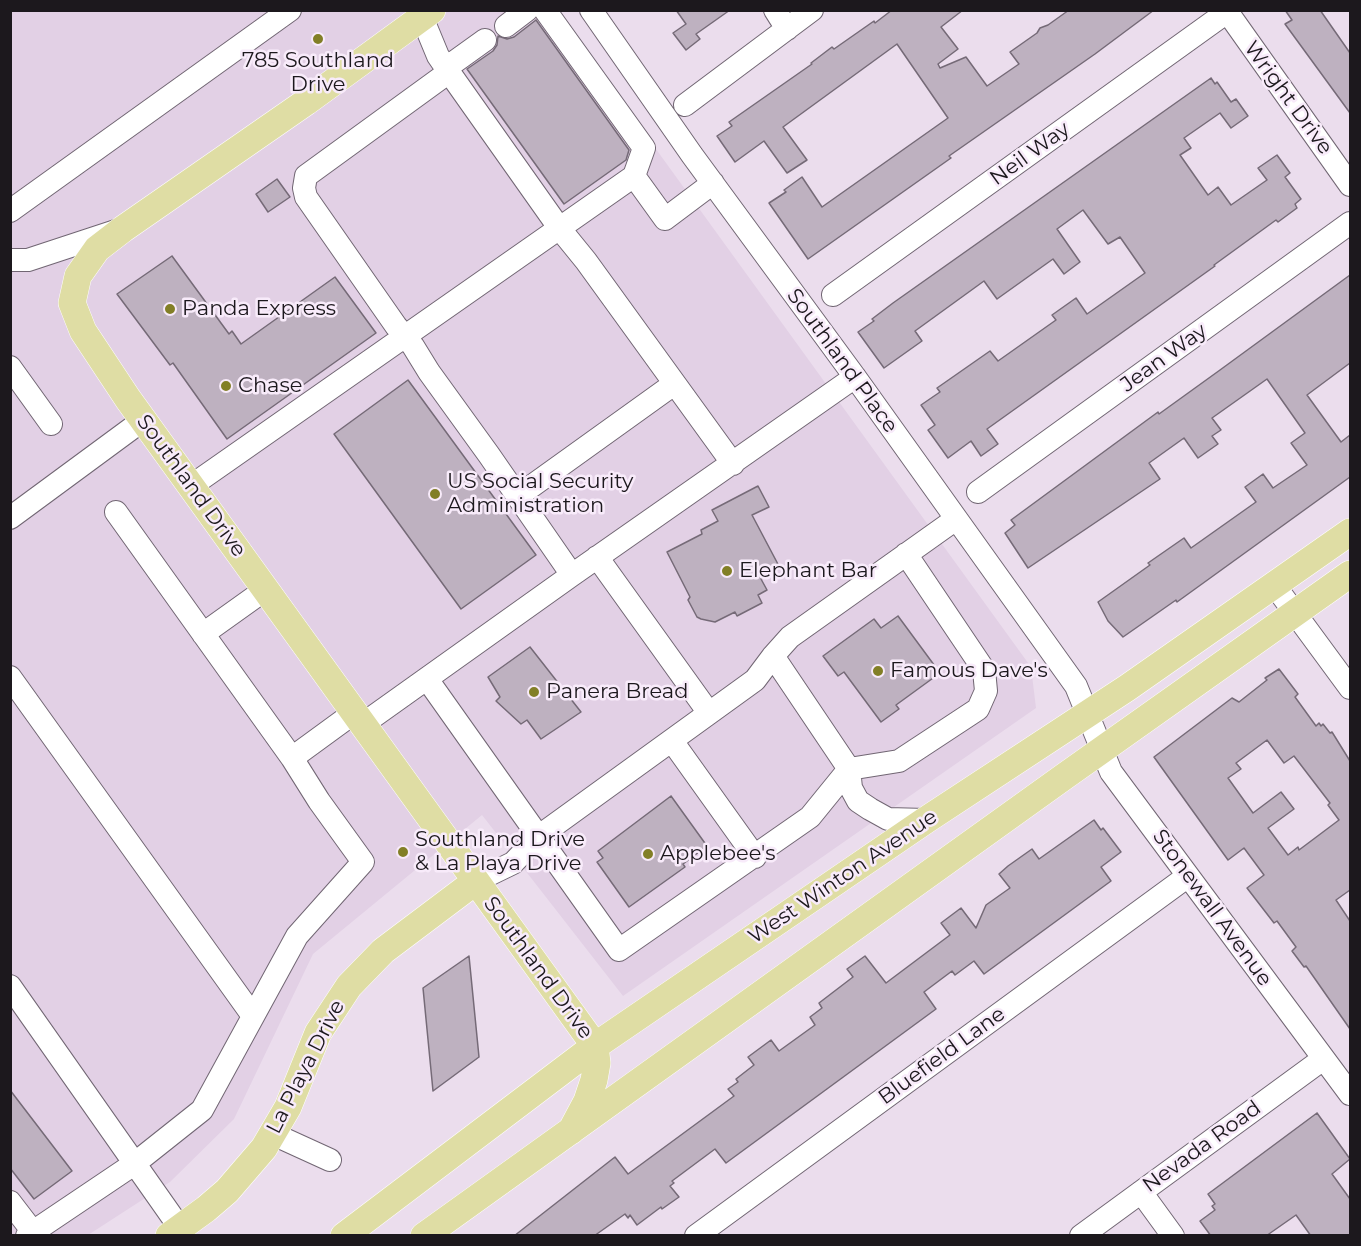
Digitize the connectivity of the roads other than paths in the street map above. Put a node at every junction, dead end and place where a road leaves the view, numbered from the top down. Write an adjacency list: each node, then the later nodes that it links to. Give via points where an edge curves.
1 (290, 10): 16 (street)
2 (527, 10): 9 (street)
3 (545, 10): 13 (street, via 644,148)
4 (591, 10): 14 (street, Southland Place)
5 (812, 10): 8 (street)
6 (1226, 11): 15 (street, Wright Drive); 21 (street, Neil Way)
7 (424, 13): 11 (street, via 438,56); 18 (main road, Southland Drive, via 306,102)
8 (781, 20): 12 (street)
9 (506, 26)
10 (485, 40): 11 (street)
11 (448, 70): 19 (street); 22 (street, via 306,176 304,188 306,197)
12 (685, 105)
13 (634, 176): 14 (street, via 665,219); 19 (street)
14 (713, 183): 24 (street, Southland Place)
15 (1350, 185)
16 (10, 211)
17 (1350, 223): 30 (street, Jean Way)
18 (123, 229): 20 (street, via 28,260); 26 (main road, Southland Drive, via 97,249 78,276 72,303 83,331)
19 (560, 229): 22 (street); 25 (street)
20 (10, 260)
21 (833, 295)
22 (405, 336): 29 (street); 31 (street)
23 (10, 367): 27 (street)
24 (855, 377): 28 (street); 34 (street, Southland Place)
25 (674, 384): 28 (street); 31 (street)
26 (143, 420): 29 (main road, Southland Drive); 33 (street)
27 (51, 424)
28 (733, 464): 37 (street)
29 (191, 486): 41 (main road, Southland Drive)
30 (978, 492)
31 (518, 496): 39 (street)
32 (116, 512): 43 (street)
33 (10, 518)
34 (956, 519): 36 (street); 49 (street, Southland Place, via 1076,686)
35 (1350, 532): 40 (main road, West Winton Avenue)
36 (906, 554): 44 (street, via 790,637); 54 (street, via 984,670 986,691 978,709 899,761)
37 (597, 557): 39 (street); 48 (street)
38 (1350, 574): 42 (main road)
39 (572, 575): 46 (street)
40 (1275, 586): 42 (street); 49 (main road, West Winton Avenue)
41 (266, 589): 43 (street); 50 (main road, Southland Drive)
42 (1296, 613): 47 (street); 52 (main road)
43 (203, 634): 53 (street)
44 (772, 656): 48 (street, via 755,680); 54 (street)
45 (10, 677): 61 (street)
46 (427, 679): 50 (street); 56 (street)
47 (1350, 688)
48 (709, 713): 51 (street)
49 (1087, 715): 52 (street, Stonewall Avenue); 55 (main road, West Winton Avenue)
50 (359, 718): 53 (street); 59 (main road, Southland Drive)
51 (672, 741): 56 (street); 57 (street)
52 (1102, 750): 58 (street, Stonewall Avenue, via 1111,772); 65 (main road)
53 (292, 758): 61 (street, via 363,862 297,936)
54 (849, 769): 55 (street, via 851,788 858,801 870,809 888,819); 57 (street, via 810,818)
55 (926, 820): 62 (main road, West Winton Avenue)
56 (538, 837): 57 (street, via 619,950); 59 (street, via 513,863)
57 (755, 857)
58 (1188, 876): 63 (street, Stonewall Avenue); 75 (street, Bluefield Lane)
59 (476, 881): 62 (main road, Southland Drive); 66 (main road, La Playa Drive, via 383,951 349,986 312,1046)
60 (10, 986): 68 (street)
61 (253, 1016): 68 (street, via 202,1110)
62 (595, 1046): 65 (main road, via 594,1080); 73 (main road, West Winton Avenue)
63 (1323, 1059): 64 (street, Stonewall Avenue); 69 (street, Nevada Road)
64 (1350, 1094)
65 (571, 1131): 74 (main road)
66 (273, 1134): 67 (street); 71 (main road, La Playa Drive, via 232,1186)
67 (330, 1160)
68 (134, 1164): 71 (street); 72 (street)
69 (1141, 1192): 76 (street, Nevada Road); 77 (street)
70 (10, 1202): 72 (street)
71 (174, 1232)
72 (30, 1234)
73 (344, 1236)
74 (424, 1236)
75 (696, 1236)
76 (1082, 1236)
77 (1173, 1236)

